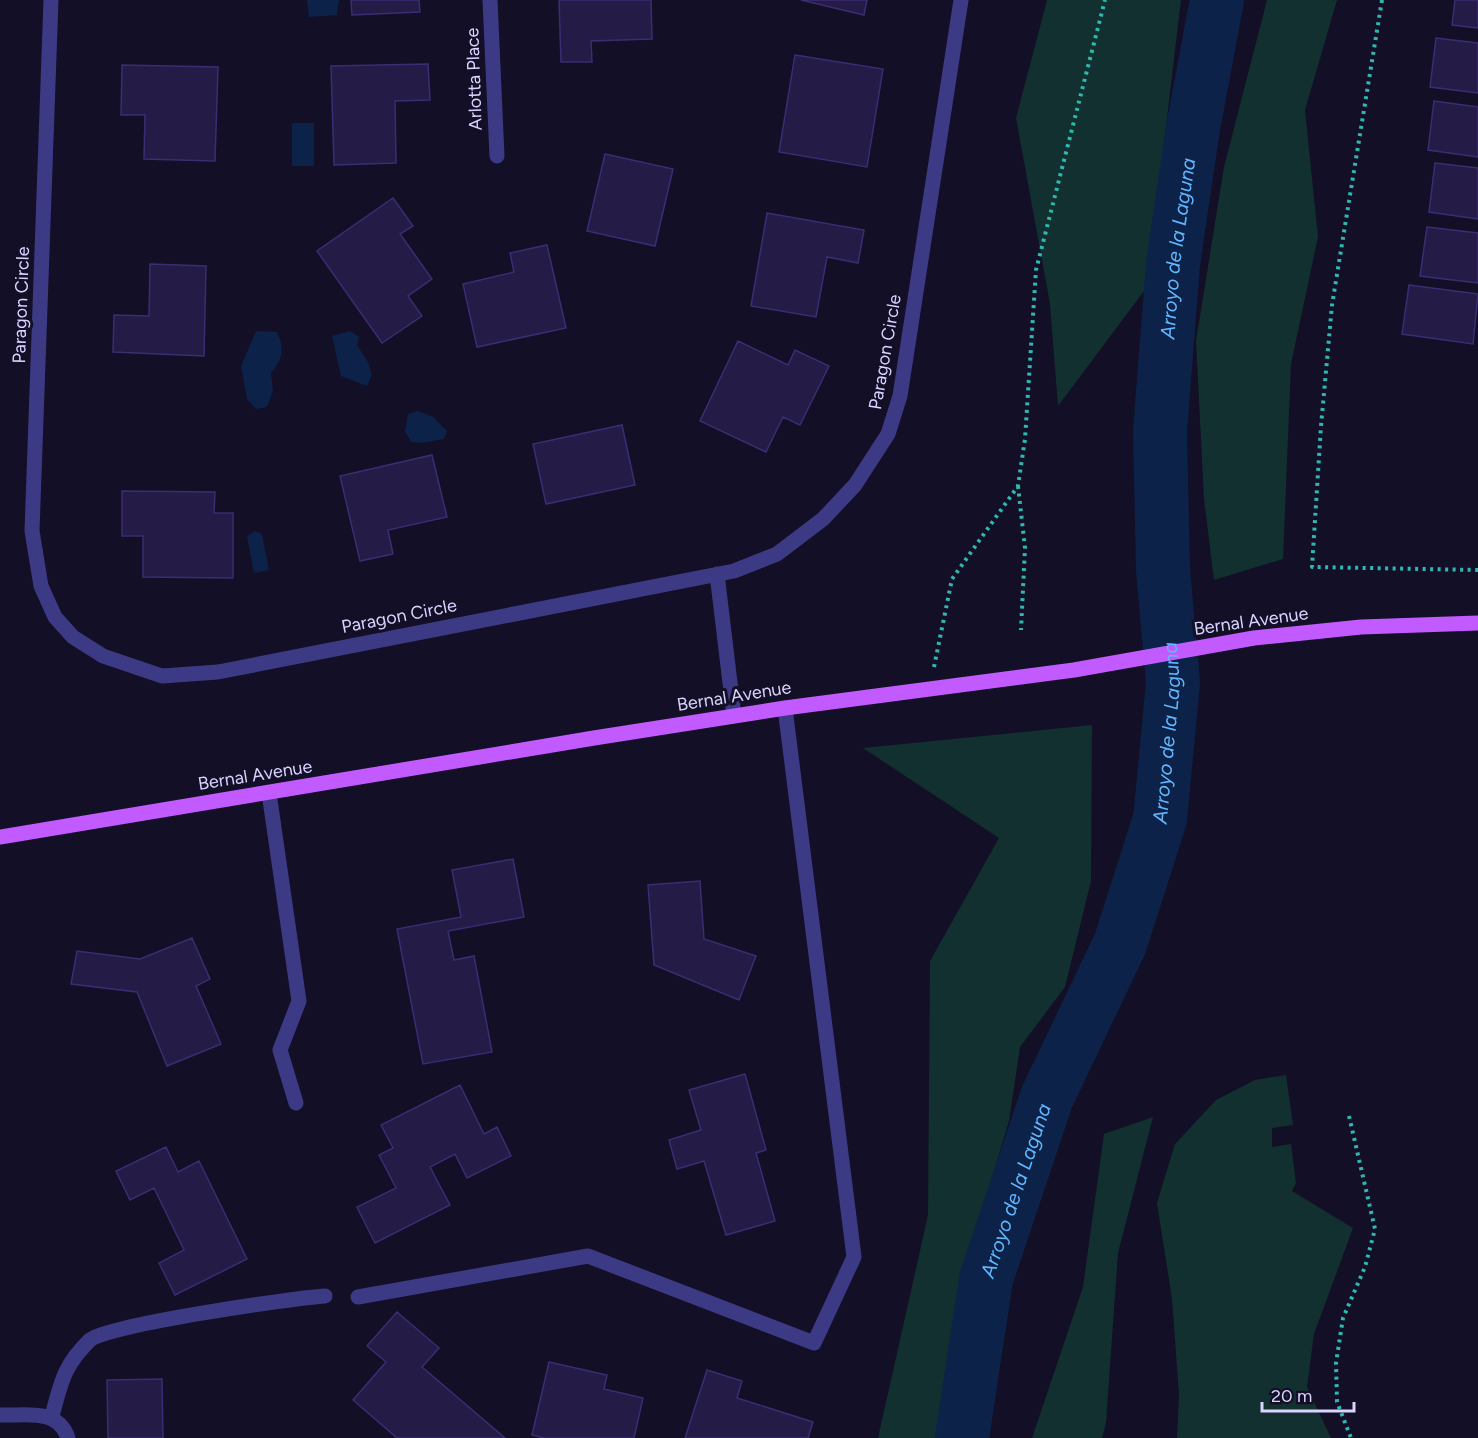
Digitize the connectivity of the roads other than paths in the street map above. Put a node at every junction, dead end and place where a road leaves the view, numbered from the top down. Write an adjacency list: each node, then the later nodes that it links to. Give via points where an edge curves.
1 (51, 0): 5 (street, Paragon Circle, via 32,531 41,586 56,617 73,637 103,656 162,676 218,672)
2 (490, 0): 4 (street, Arlotta Place)
3 (961, 0): 5 (street, Paragon Circle, via 900,396 888,434 855,485 823,519 777,554)
4 (497, 156)
5 (717, 574): 8 (street)
6 (1478, 622): 7 (main road, Bernal Avenue, via 1361,627 1254,638 1074,670)
7 (785, 708): 8 (main road, Bernal Avenue); 13 (street, via 854,1257 814,1343 588,1256)
8 (734, 716): 9 (main road, Bernal Avenue)
9 (269, 793): 10 (main road, Bernal Avenue); 11 (street, via 299,1001 280,1050)
10 (0, 837)
11 (296, 1103)
12 (325, 1296): 15 (street, via 276,1301 92,1338 64,1371)
13 (358, 1297)
14 (0, 1415): 15 (street)
15 (52, 1416): 16 (street, via 64,1426)
16 (68, 1438)

